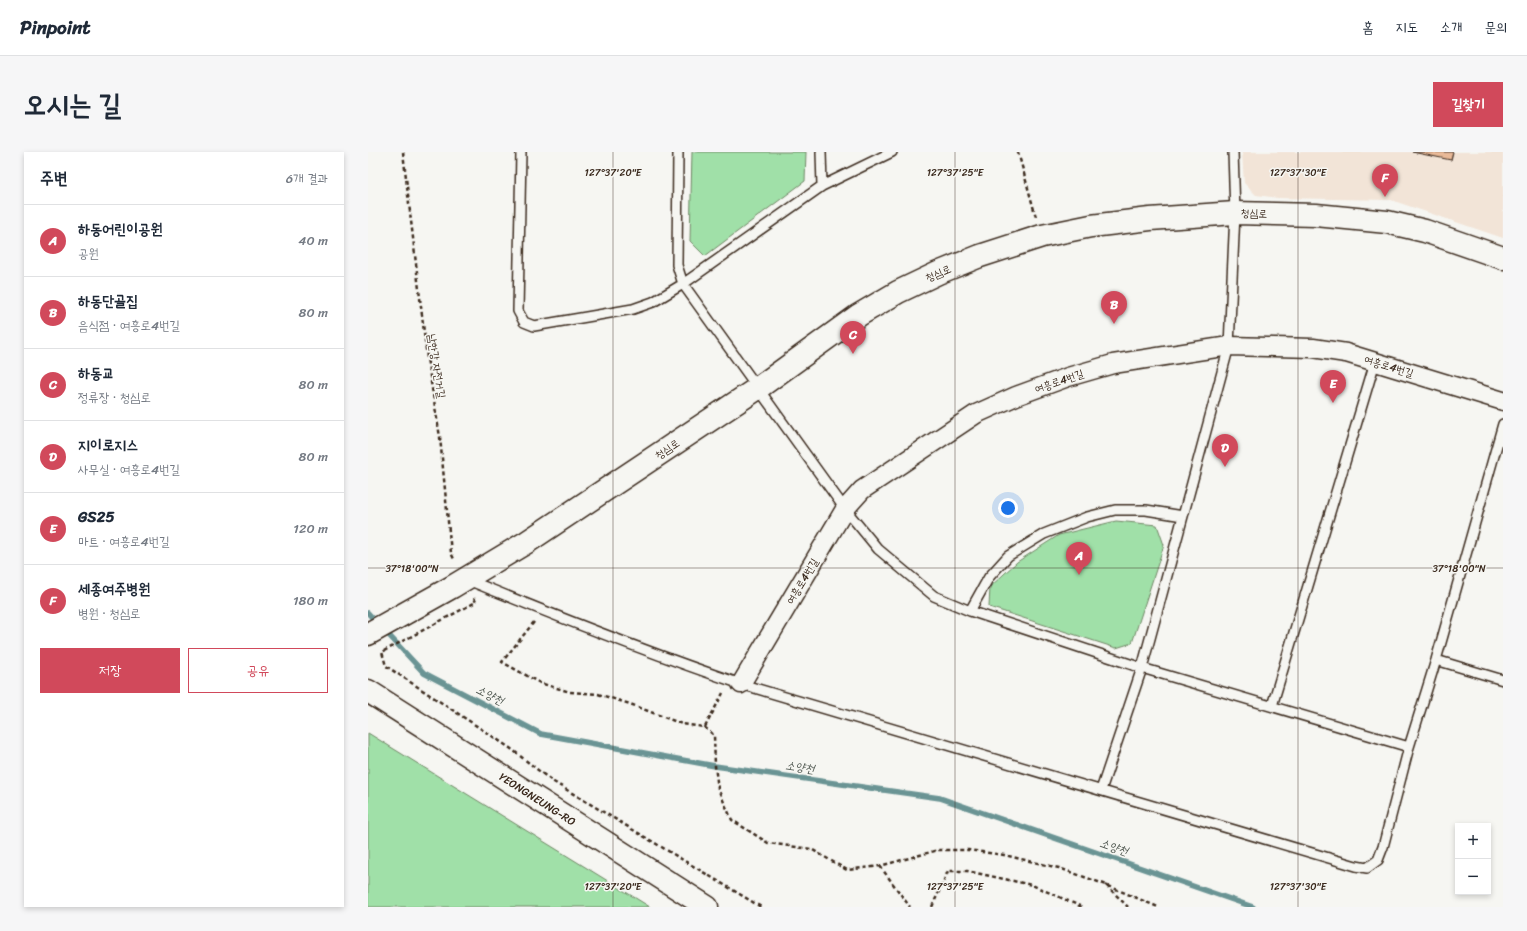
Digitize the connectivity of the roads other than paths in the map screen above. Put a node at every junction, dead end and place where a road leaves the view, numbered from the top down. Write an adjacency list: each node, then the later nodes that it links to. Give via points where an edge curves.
1 (521, 152): 9 (lane, via 518,311 524,322 534,326 633,309 653,302)
2 (678, 152): 9 (lane, via 677,265)
3 (821, 152): 6 (lane)
4 (892, 152): 6 (lane)
5 (1233, 152): 7 (lane)
6 (822, 186): 9 (lane)
7 (1234, 213): 8 (street, 청심로, via 1316,215 1387,222 1425,231); 10 (lane); 12 (street, 청심로, via 1091,226 1042,236 966,262 898,292 859,315)
8 (1503, 258)
9 (683, 284): 12 (lane)
10 (1229, 346): 11 (street, 여흥로4번길, via 1313,348 1346,353); 15 (street, 여흥로4번길, via 1113,364 1016,396 970,418 862,490); 16 (lane)
11 (1375, 362): 13 (street, 여흥로4번길); 25 (lane)
12 (758, 388): 15 (lane); 17 (street, 청심로, via 527,542)
13 (1503, 401)
14 (1503, 424): 20 (lane)
15 (845, 509): 18 (lane, via 878,549 906,574 934,596); 23 (street, 여흥로4번길)
16 (1183, 516): 18 (lane, via 1146,510 1115,510 1087,517 1044,534 1008,556 989,577); 21 (lane)
17 (458, 583): 19 (street, 청심로); 23 (lane, via 543,611)
18 (970, 611): 21 (lane)
19 (368, 634)
20 (1436, 660): 22 (lane); 26 (lane)
21 (1142, 668): 25 (lane); 27 (lane)
22 (1503, 680)
23 (736, 682): 27 (lane)
24 (368, 691): 28 (street, YEONGNEUNG-RO)
25 (1272, 706): 26 (lane)
26 (1409, 747): 27 (lane, via 1383,847 1378,860 1367,868)
27 (1101, 790)
28 (707, 907)

